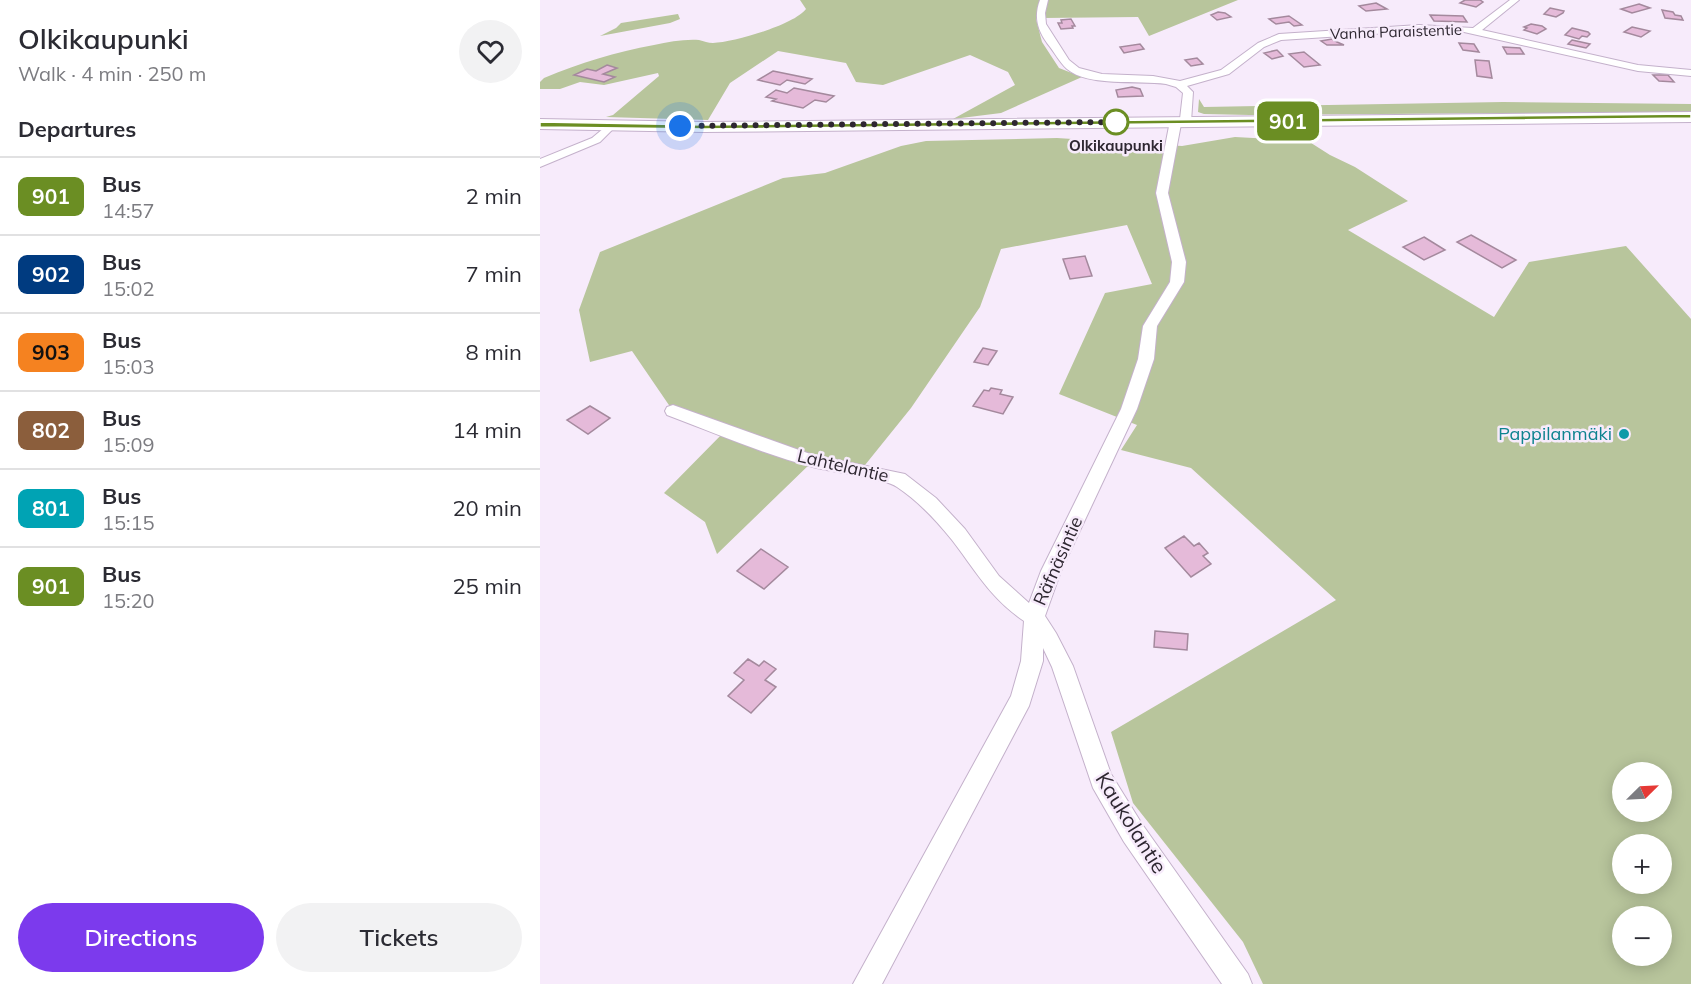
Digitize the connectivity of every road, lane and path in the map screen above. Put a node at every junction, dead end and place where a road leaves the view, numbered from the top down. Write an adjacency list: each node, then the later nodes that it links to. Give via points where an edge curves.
1 (1044, 0): 5 (street, via 1040,20 1044,34 1074,69 1089,76)
2 (1515, 0): 3 (street)
3 (1477, 30): 4 (street, Vanha Paraistentie, via 1630,66); 5 (street, Vanha Paraistentie, via 1419,28 1279,38 1261,45 1224,72)
4 (1691, 73)
5 (1182, 84): 7 (street, Räfnäsintie, via 1188,92)
6 (1691, 117): 7 (main road)
7 (1180, 122): 9 (main road); 12 (street, Räfnäsintie, via 1162,193 1179,262 1177,282 1150,326 1146,359 1129,409 1051,571)
8 (540, 124): 9 (main road)
9 (610, 126): 10 (street, via 596,140)
10 (540, 163)
11 (673, 411): 12 (street, Lahtelantie, via 803,458 899,479 930,503 958,534 992,582)
12 (1034, 617): 13 (street, Räfnäsintie, via 1032,661 1021,699); 14 (street, Kaukolantie, via 1062,666 1101,780)
13 (867, 984)
14 (1238, 984)

